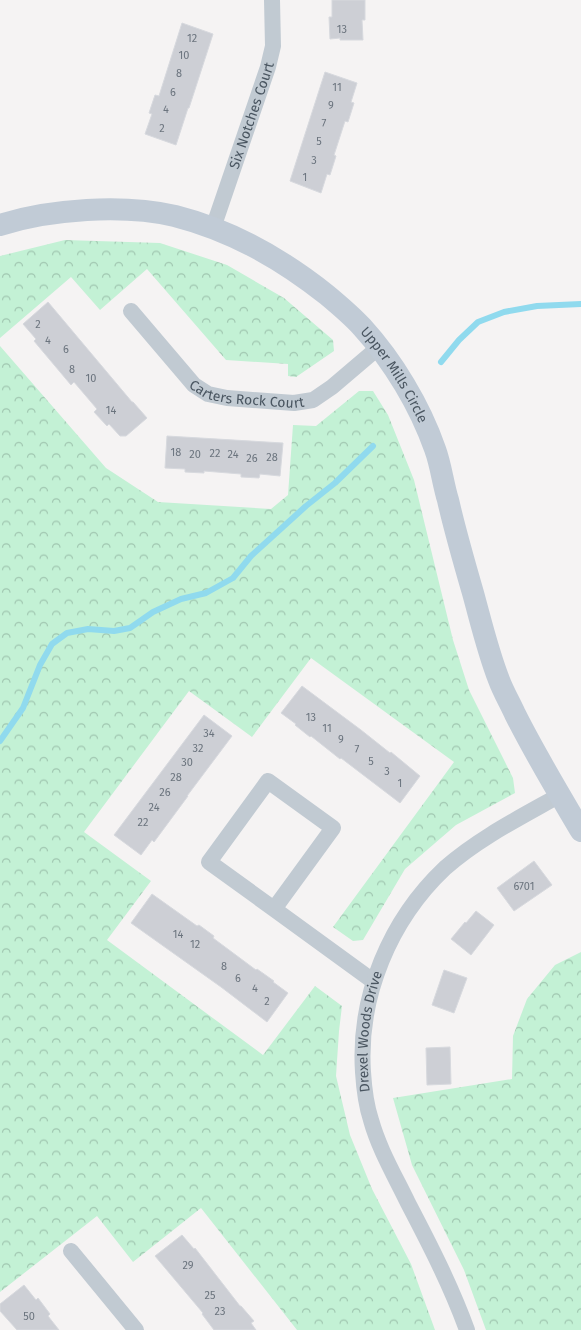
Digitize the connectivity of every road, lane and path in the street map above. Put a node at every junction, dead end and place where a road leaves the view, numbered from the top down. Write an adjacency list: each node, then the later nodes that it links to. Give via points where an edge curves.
1 (272, 0): 3 (street, Six Notches Court, via 273,46 268,68)
2 (0, 225): 3 (street, Upper Mills Circle, via 52,213 117,210 174,216)
3 (212, 228): 5 (street, Upper Mills Circle, via 287,265 339,305)
4 (130, 310): 5 (street, Carters Rock Court, via 194,385 208,394 227,398 294,403 313,400)
5 (379, 347): 6 (street, Upper Mills Circle, via 422,418 436,451 499,680)
6 (560, 795): 7 (street, Upper Mills Circle); 9 (street, Drexel Woods Drive, via 496,831 445,869 405,915)
7 (581, 831)
8 (274, 909): 8 (street, via 209,862 268,781 333,828); 9 (street)
9 (373, 981): 12 (street, Drexel Woods Drive, via 362,1051 370,1120 440,1265)
10 (71, 1251): 11 (street)
11 (136, 1330)
12 (467, 1330)

